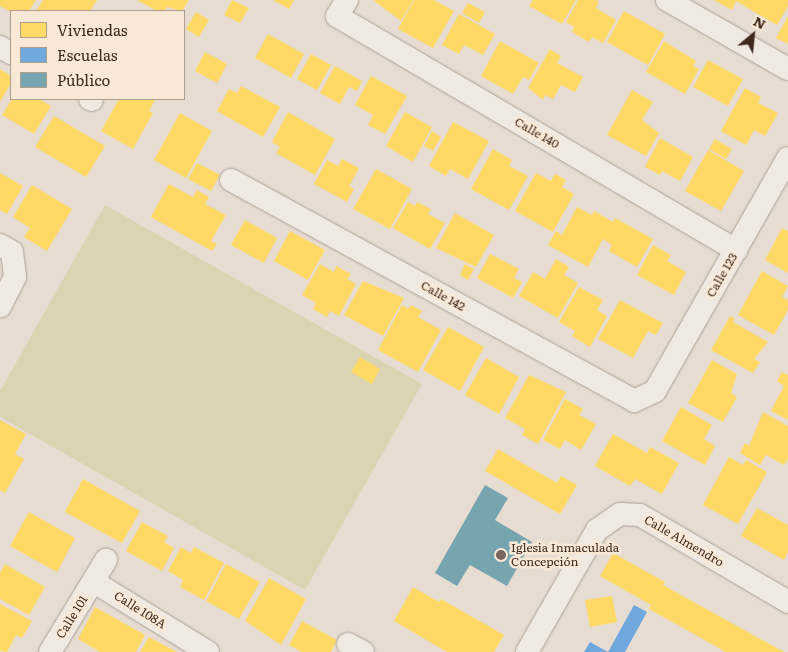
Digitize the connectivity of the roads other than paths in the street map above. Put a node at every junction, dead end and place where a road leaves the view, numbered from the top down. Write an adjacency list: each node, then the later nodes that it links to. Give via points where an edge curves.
1 (668, 0): 3 (street)
2 (342, 8): 7 (street, Calle 140)
3 (788, 69)
4 (788, 158): 7 (street, Calle 123)
5 (231, 180): 9 (street, Calle 142, via 634,401)
6 (0, 245): 8 (street, via 12,252 15,277)
7 (736, 250): 9 (street, Calle 123)
8 (0, 306)
9 (655, 391)
10 (106, 560): 11 (street)
11 (94, 582): 13 (street, Calle 101); 14 (street, Calle 108A)
12 (788, 602): 15 (street, Calle Almendro, via 640,515 620,514 597,530)
13 (50, 652)
14 (208, 652)
15 (527, 652)

